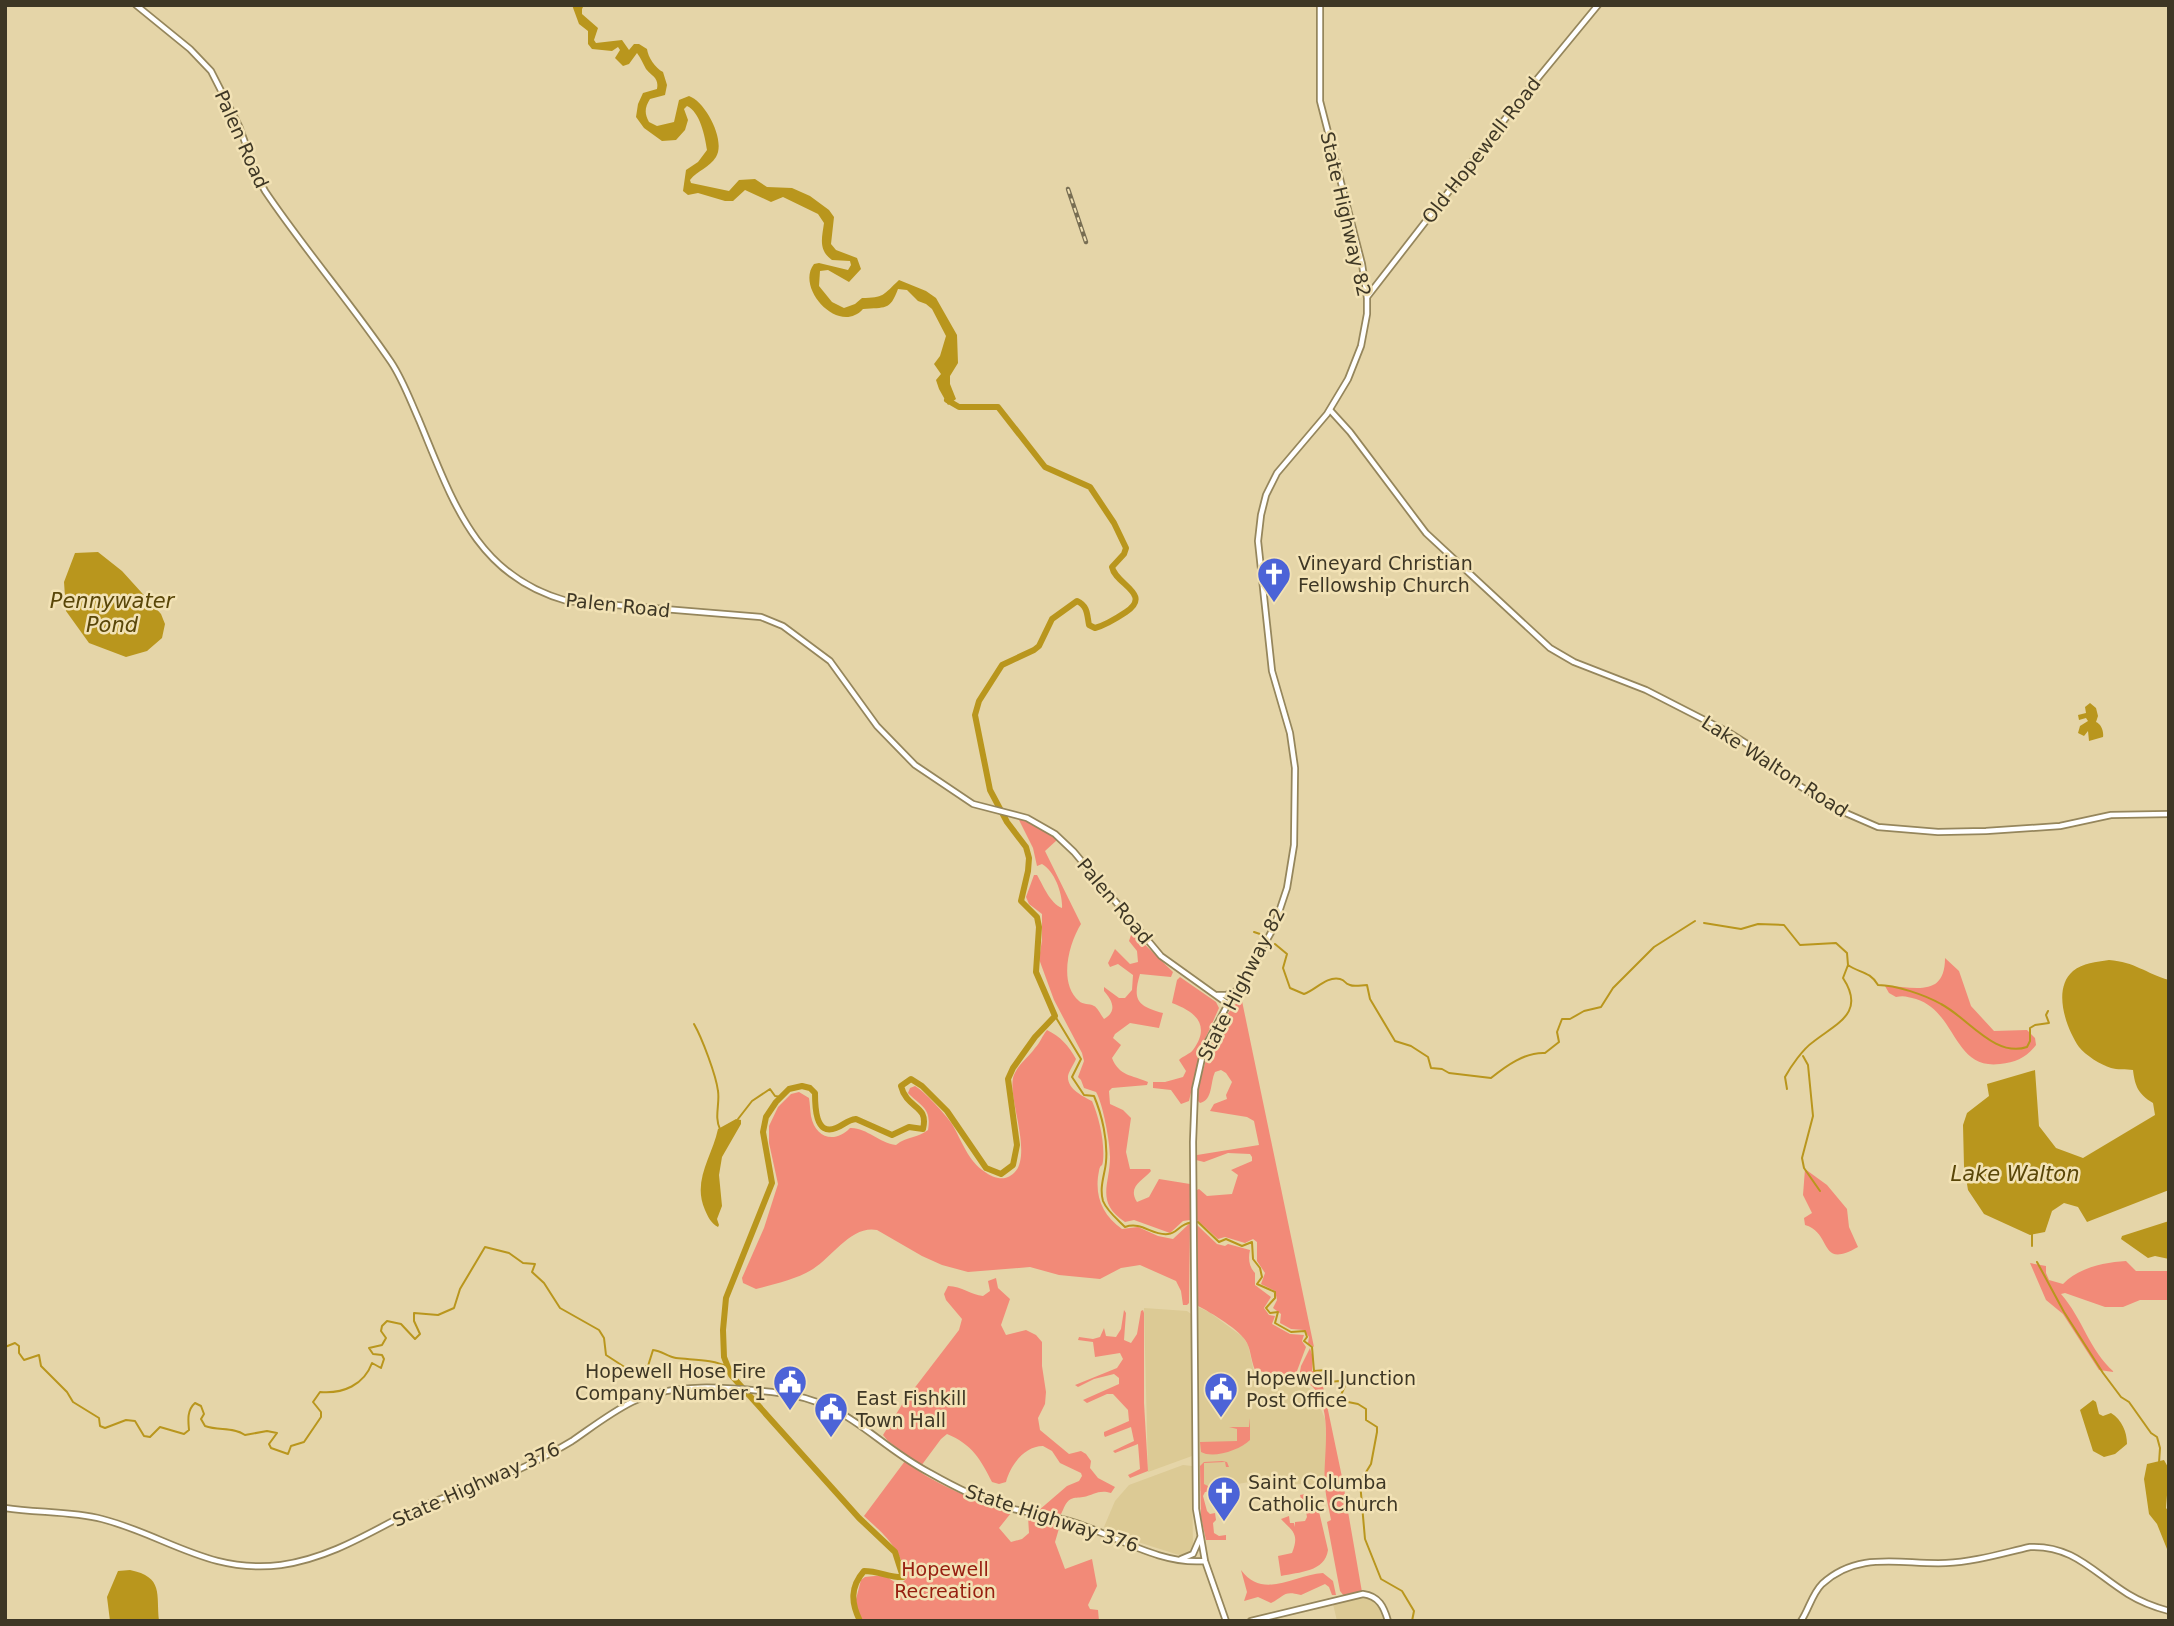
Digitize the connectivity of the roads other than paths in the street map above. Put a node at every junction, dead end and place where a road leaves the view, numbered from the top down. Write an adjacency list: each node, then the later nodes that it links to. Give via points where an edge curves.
1 (136, 5): 8 (main road, Palen Road, via 211,71 265,191 391,362 465,520 497,565 528,586 567,601 777,622 834,666 909,761 973,804 1043,826 1063,841 1161,956)
2 (1320, 5): 4 (main road, State Highway 82, via 1320,101)
3 (1598, 5): 4 (main road, Old Hopewell Road)
4 (1367, 297): 5 (main road, State Highway 82, via 1361,346)
5 (1330, 410): 6 (main road, Lake Walton Road, via 1426,533 1550,648 1728,732 1791,781 1865,823 1884,829 1986,831 2060,826 2112,815); 7 (main road, State Highway 82, via 1277,473 1261,515 1258,541 1271,664 1295,768 1294,845 1274,927)
6 (2169, 814)
7 (1237, 990): 8 (main road, via 1227,995); 9 (main road, State Highway 82)
8 (1213, 993): 9 (main road, Palen Road)
9 (1228, 1004): 11 (main road, State Highway 82, via 1207,1042 1193,1111)
10 (5, 1508): 12 (main road, State Highway 376, via 89,1516 188,1553 232,1564 286,1564 333,1552 417,1509 520,1469 570,1443 617,1410 649,1396 681,1389 753,1390 801,1396 836,1409 927,1472 974,1496 1074,1522)
11 (1199, 1538): 12 (main road, via 1193,1554); 13 (main road, State Highway 82)
12 (1177, 1560): 13 (main road, State Highway 376)
13 (1205, 1561): 15 (main road, State Highway 82)
14 (2169, 1611): 18 (main road, via 2143,1602 2069,1554 2050,1547 2030,1547 1959,1562 1883,1560 1851,1566 1822,1583)
15 (1226, 1621)
16 (1251, 1621): 17 (main road, via 1363,1594 1377,1599)
17 (1388, 1621)
18 (1801, 1621)

